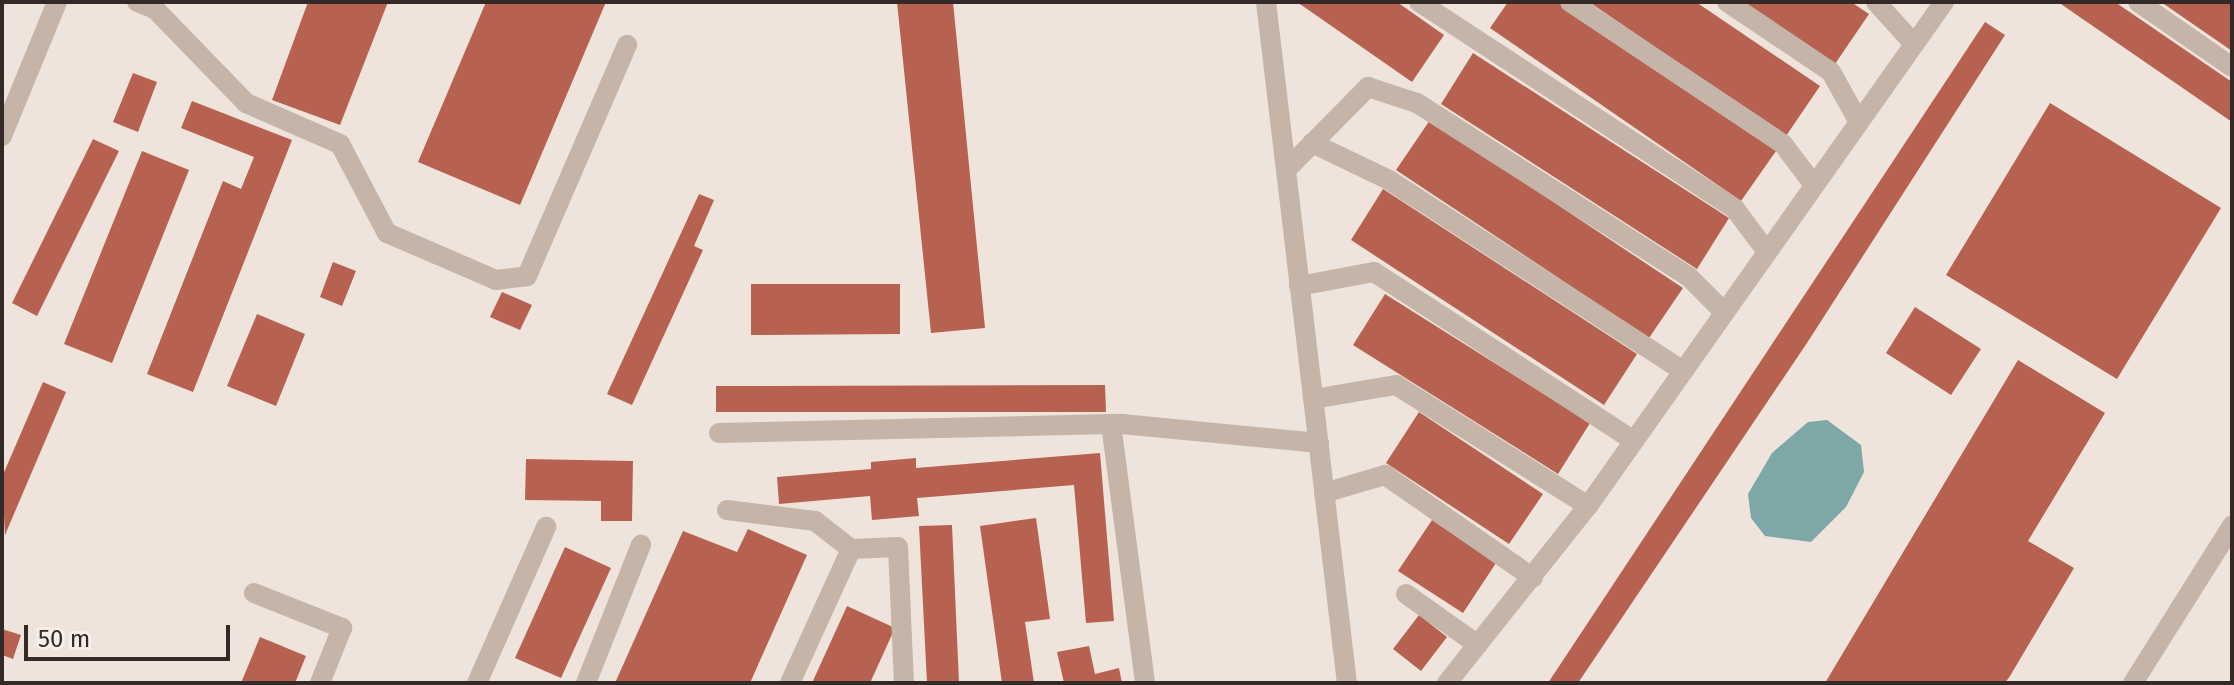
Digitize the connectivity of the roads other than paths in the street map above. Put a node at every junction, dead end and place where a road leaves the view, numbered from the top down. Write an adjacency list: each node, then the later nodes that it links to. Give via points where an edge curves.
1 (57, 2): 14 (street)
2 (137, 2): 11 (street, via 155,9 246,103 340,144 387,233 496,280 527,276)
3 (1266, 2): 16 (street)
4 (1419, 2): 18 (street, via 1735,209)
5 (1570, 2): 17 (street, via 1783,144)
6 (1727, 2): 13 (street, via 1831,72)
7 (1876, 2): 10 (street)
8 (1944, 2): 10 (street)
9 (2138, 2): 12 (street)
10 (1914, 44): 13 (street)
11 (627, 45)
12 (2232, 67)
13 (1859, 122): 17 (street)
14 (2, 136)
15 (1312, 143): 16 (street); 20 (street, via 1368,87 1417,103 1688,276); 21 (street, via 1389,180)
16 (1286, 170): 19 (street)
17 (1814, 185): 18 (street)
18 (1767, 252): 20 (street)
19 (1299, 286): 22 (street); 25 (street, via 1374,272)
20 (1724, 312): 21 (street)
21 (1683, 371): 25 (street)
22 (1313, 399): 26 (street); 28 (street, via 1396,385)
23 (1111, 424): 24 (street); 26 (street); 43 (street)
24 (719, 433)
25 (1634, 441): 28 (street)
26 (1319, 443): 27 (street)
27 (1324, 493): 34 (street, via 1385,475); 44 (street)
28 (1588, 506): 34 (street)
29 (727, 510): 33 (street, via 815,521)
30 (2232, 526): 46 (street)
31 (546, 527): 38 (street)
32 (641, 545): 40 (street)
33 (851, 549): 41 (street); 42 (street, via 898,547)
34 (1533, 578): 37 (street)
35 (254, 593): 39 (street, via 342,628)
36 (1406, 594): 37 (street)
37 (1478, 645): 45 (street)
38 (480, 682)
39 (320, 683)
40 (586, 683)
41 (790, 683)
42 (904, 683)
43 (1145, 683)
44 (1347, 683)
45 (1447, 683)
46 (2133, 683)

